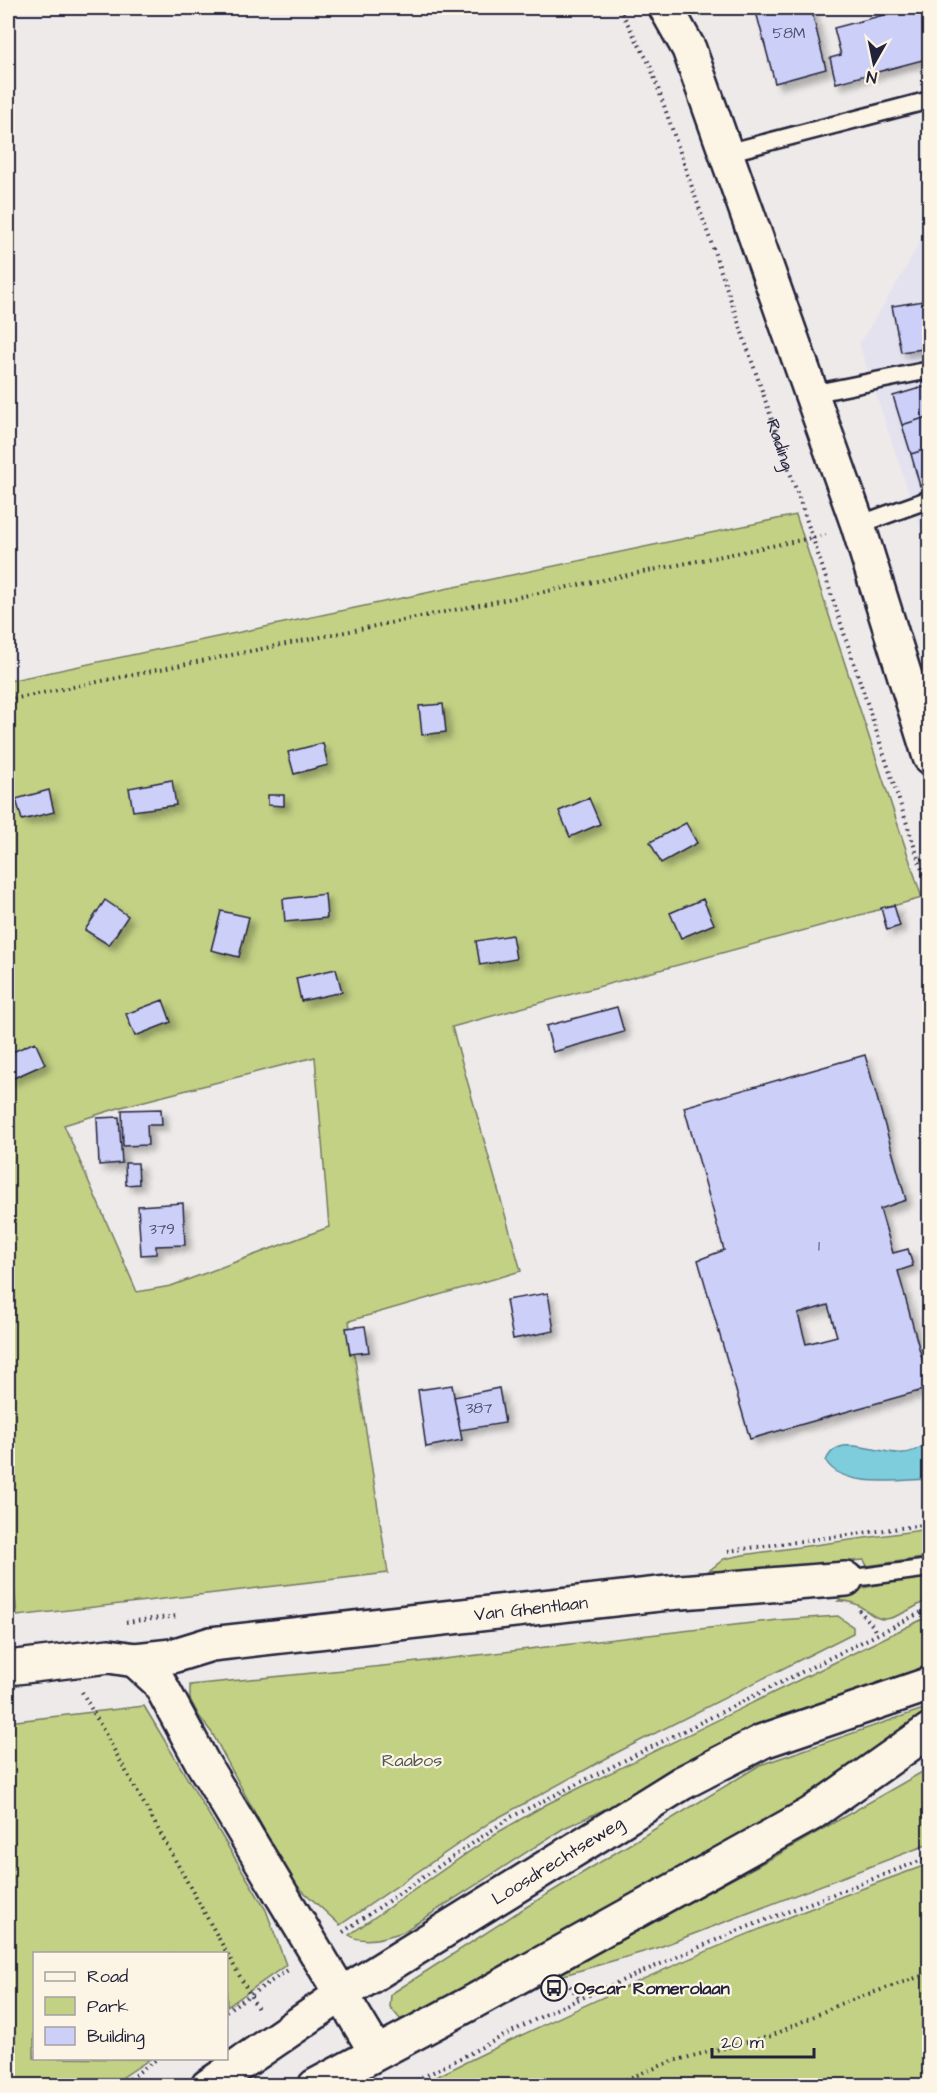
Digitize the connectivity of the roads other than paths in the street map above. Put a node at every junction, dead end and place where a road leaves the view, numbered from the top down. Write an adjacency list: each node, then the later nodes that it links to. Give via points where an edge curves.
1 (666, 8): 3 (main road, via 689,49)
2 (930, 100): 3 (lane)
3 (726, 153): 5 (main road)
4 (930, 370): 5 (lane)
5 (811, 394): 7 (main road)
6 (930, 499): 7 (lane)
7 (858, 525): 8 (main road)
8 (930, 757)
9 (930, 1568): 10 (lane, Van Ghentlaan)
10 (846, 1579): 11 (main road, Van Ghentlaan, via 668,1593 246,1640)
11 (135, 1660): 12 (main road, Van Ghentlaan, via 109,1656); 15 (main road, via 159,1682 202,1762)
12 (8, 1668)
13 (930, 1684): 15 (main road, Loosdrechtseweg, via 763,1741 682,1783)
14 (930, 1730): 16 (main road, via 811,1814)
15 (342, 1994): 16 (main road); 17 (main road, Loosdrechtseweg)
16 (376, 2052): 18 (main road)
17 (208, 2085)
18 (315, 2085)

